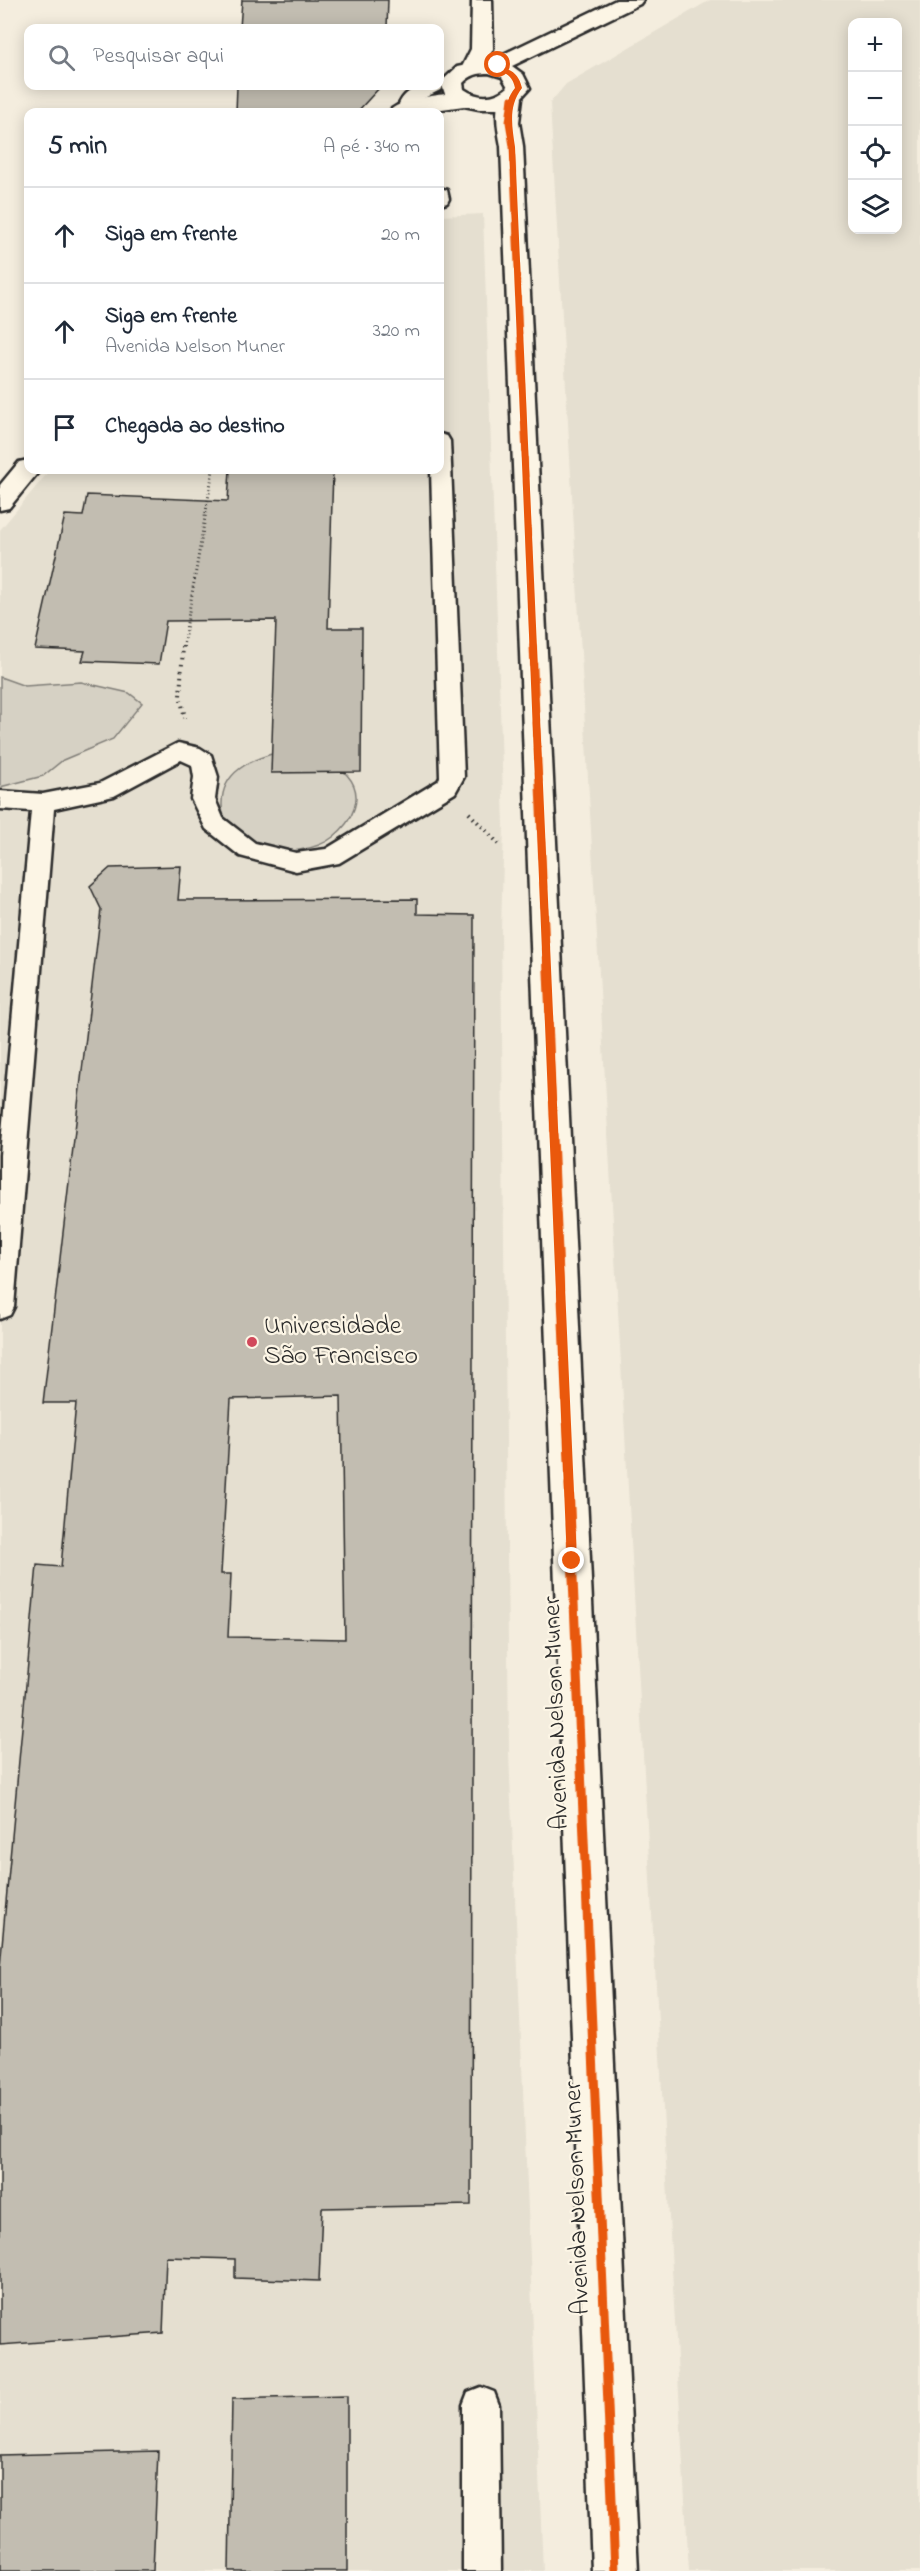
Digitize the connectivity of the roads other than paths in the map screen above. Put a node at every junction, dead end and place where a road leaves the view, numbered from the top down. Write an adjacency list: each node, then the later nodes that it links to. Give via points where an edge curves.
1 (482, 0): 3 (street)
2 (633, 0): 3 (street)
3 (489, 64): 4 (lane); 6 (street, via 452,82 454,92); 9 (street, Avenida Nelson Muner, via 517,79 519,88)
4 (444, 81)
5 (426, 90): 7 (lane, via 411,98)
6 (471, 101): 8 (street, via 426,103); 9 (street)
7 (407, 108)
8 (414, 108)
9 (509, 110): 18 (street, Avenida Nelson Muner)
10 (24, 473): 12 (street)
11 (441, 474): 14 (lane, via 451,782 447,787 331,857 296,862 248,850 214,823 203,799 203,761 192,754 178,751 106,790)
12 (0, 502)
13 (0, 800): 14 (lane)
14 (43, 803): 15 (lane)
15 (0, 1307)
16 (481, 2405): 17 (lane)
17 (482, 2571)
18 (615, 2571)

